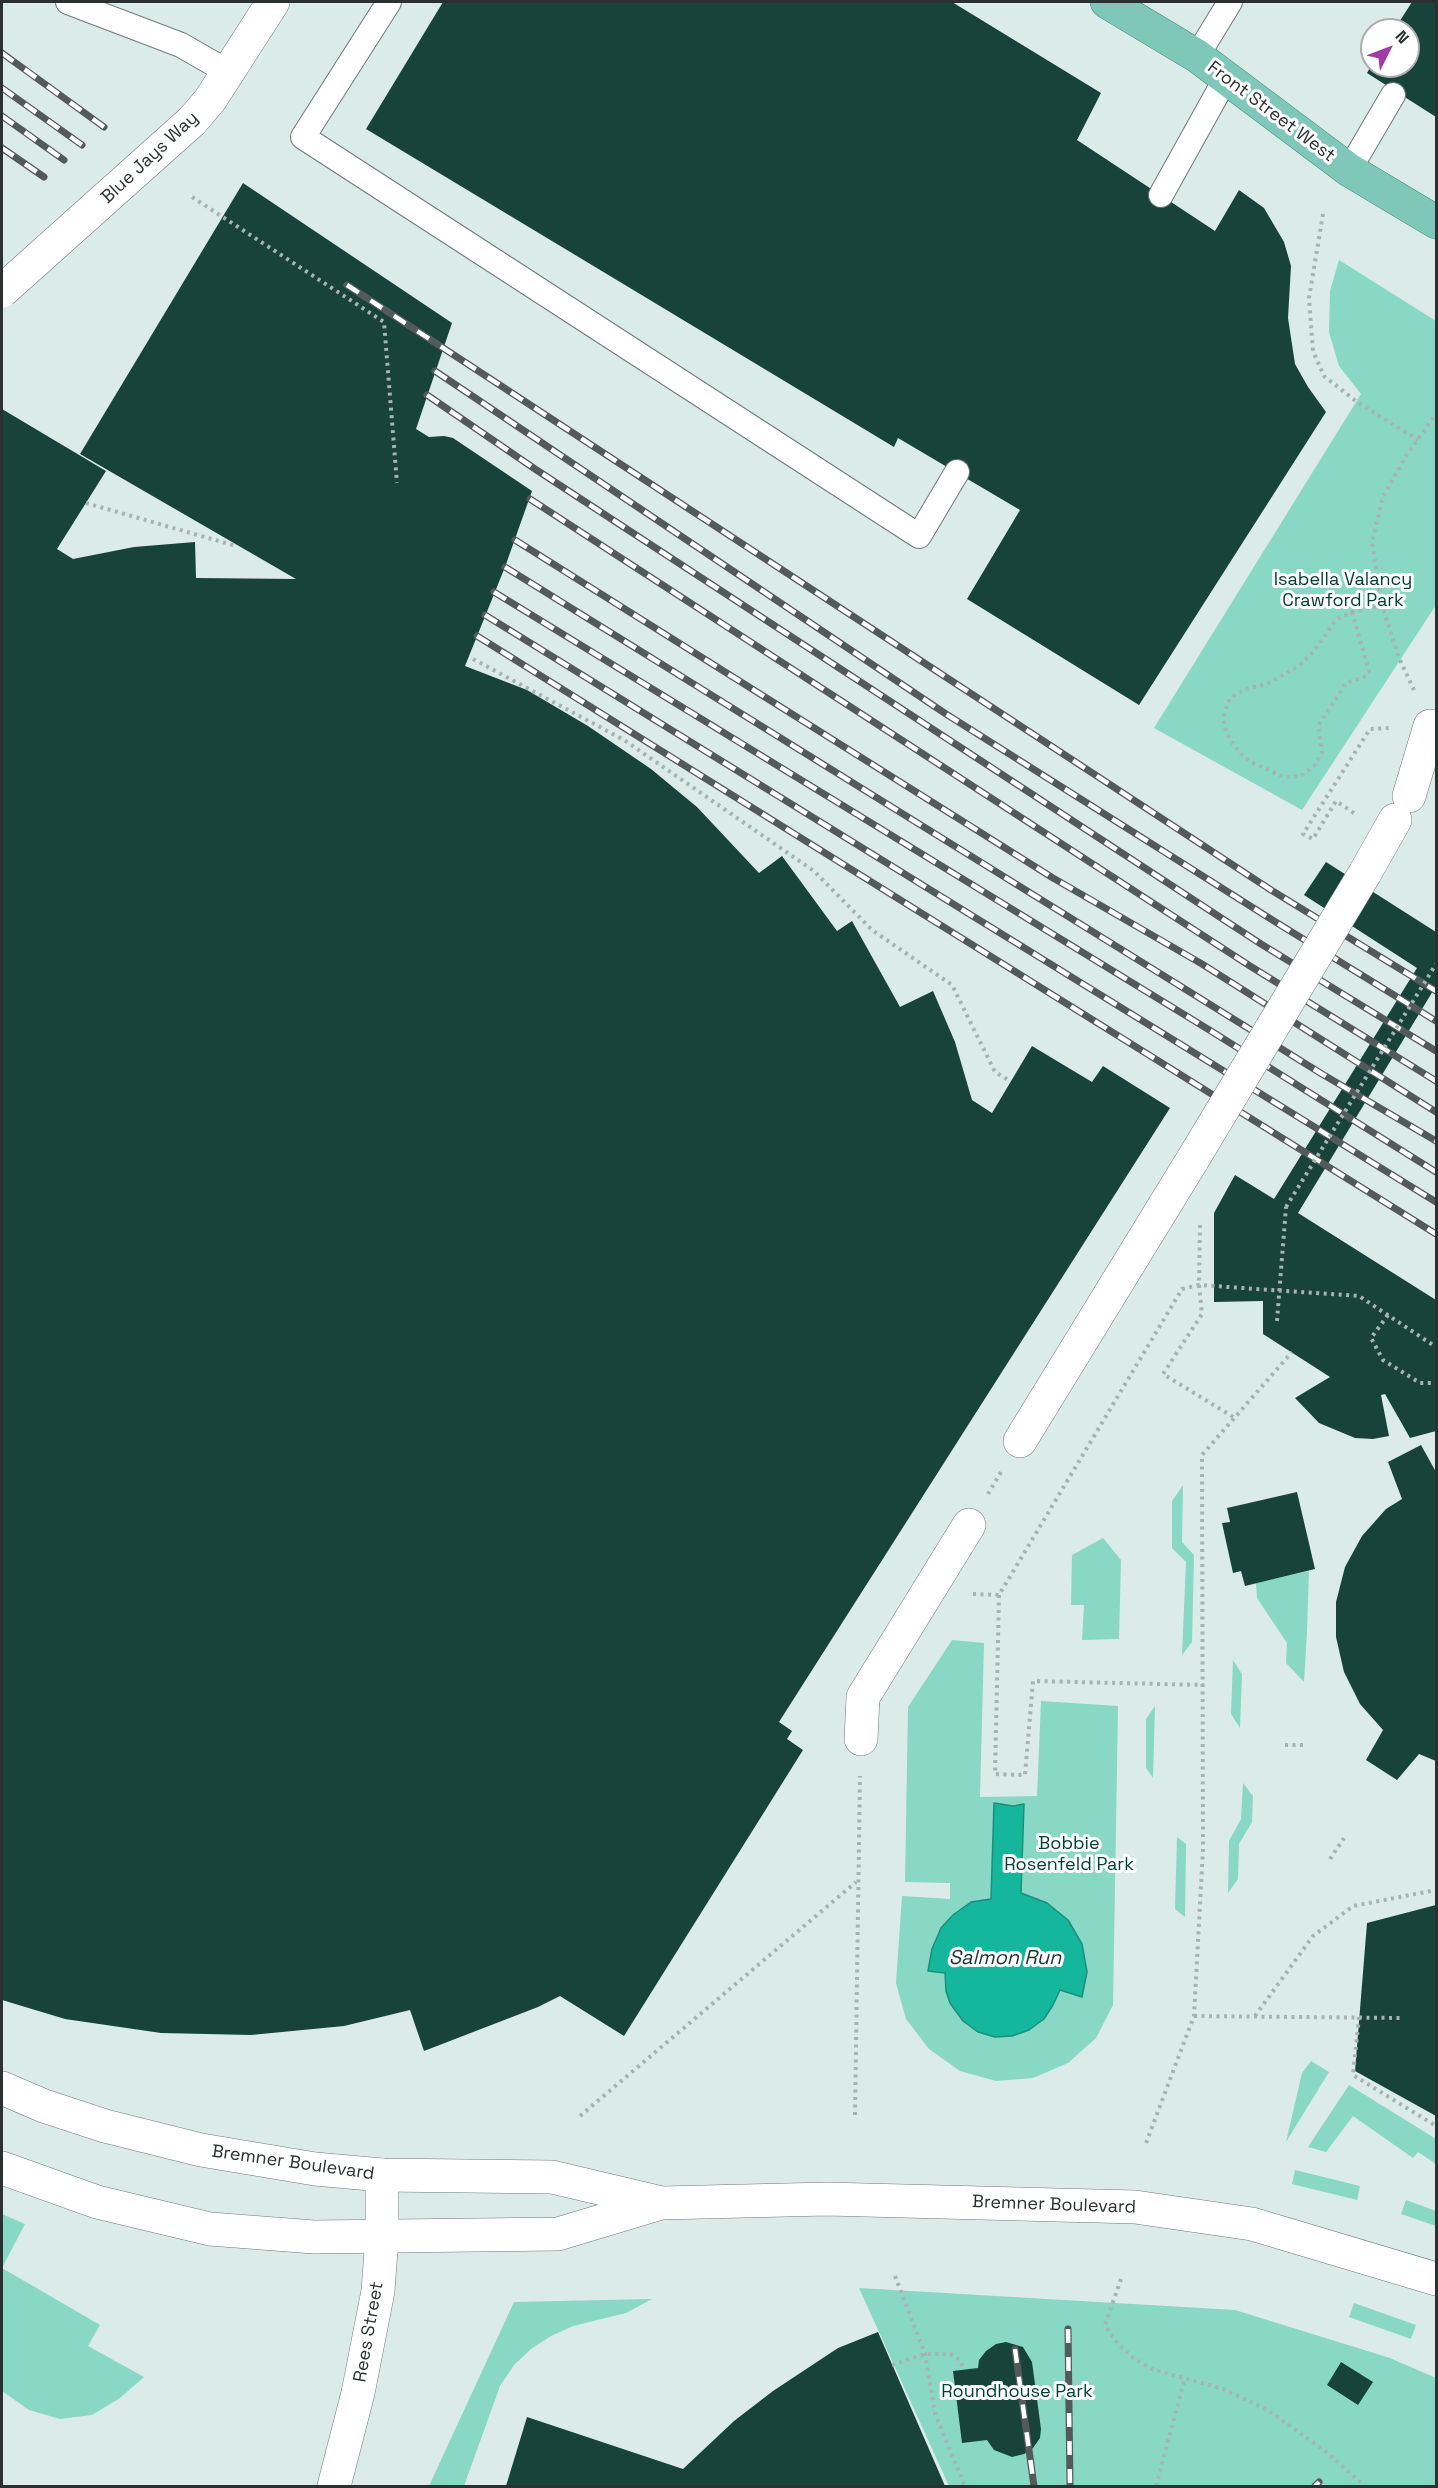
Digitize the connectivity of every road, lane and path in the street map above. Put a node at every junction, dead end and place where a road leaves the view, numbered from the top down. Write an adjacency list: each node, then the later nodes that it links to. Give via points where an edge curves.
1 (68, 2): 7 (lane, via 181,45)
2 (273, 2): 7 (street, Blue Jays Way)
3 (389, 2): 18 (lane, via 303,137 919,536)
4 (1107, 2): 6 (main road, Front Street West)
5 (1230, 2): 6 (lane)
6 (1197, 56): 8 (main road, Front Street West)
7 (228, 72): 15 (street, Blue Jays Way, bridge, via 192,121)
8 (1226, 78): 10 (main road, Front Street West); 11 (lane)
9 (1393, 95): 10 (lane)
10 (1349, 170): 14 (main road, Front Street West)
11 (1161, 195)
12 (192, 197): 19 (path, bridge, via 384,322)
13 (1323, 214): 17 (path, via 1309,298 1314,351 1324,376)
14 (1437, 222)
15 (2, 291)
16 (1437, 414): 17 (path)
17 (1418, 440): 22 (path, via 1383,497 1377,517 1372,542)
18 (957, 472)
19 (397, 483)
20 (86, 503): 21 (path)
21 (236, 546)
22 (1382, 606): 23 (path); 25 (path)
23 (1352, 612): 23 (path, via 1337,619 1299,666 1230,698 1224,726 1251,762 1284,777 1301,776 1314,766 1322,753 1318,726 1346,683 1366,676 1369,671)
24 (473, 659): 28 (path, via 624,740 814,871 872,930 952,985 995,1072)
25 (1430, 726): 26 (street); 26 (path, via 1370,729 1303,834 1313,839 1336,801)
26 (1397, 817): 37 (street, bridge)
27 (1437, 964): 32 (path, bridge, via 1286,1207)
28 (1010, 1081)
29 (1200, 1215): 30 (path)
30 (1199, 1285): 31 (path, via 1359,1296); 36 (path, via 1202,1314 1163,1374); 40 (path, via 1182,1289)
31 (1388, 1315): 33 (path); 35 (path, via 1371,1338 1383,1360 1420,1383)
32 (1277, 1321)
33 (1437, 1347)
34 (1292, 1352): 36 (path)
35 (1437, 1383)
36 (1235, 1418): 41 (path, via 1202,1455)
37 (1020, 1441): 38 (path)
38 (969, 1525): 39 (street)
39 (927, 1594): 40 (path); 42 (street, via 863,1698)
40 (999, 1594): 41 (path, via 995,1773 1025,1775 1033,1681)
41 (1204, 1685): 49 (path, via 1203,1849)
42 (861, 1739): 47 (path)
43 (1305, 1745): 44 (path)
44 (1285, 1746)
45 (1344, 1838): 46 (path)
46 (1330, 1858)
47 (857, 1882): 54 (path); 55 (path)
48 (1437, 1890): 50 (path, via 1353,1906 1313,1936)
49 (1194, 2016): 50 (path); 57 (path)
50 (1255, 2016): 51 (path)
51 (1359, 2017): 52 (path); 56 (path, via 1353,2075)
52 (1402, 2018)
53 (2, 2088): 59 (street, Bremner Boulevard, via 105,2126 201,2150 315,2169)
54 (855, 2115)
55 (580, 2116)
56 (1437, 2126)
57 (1146, 2143)
58 (2, 2168): 61 (street, Bremner Boulevard, via 97,2202 210,2229 314,2237)
59 (382, 2175): 60 (street, Bremner Boulevard, via 552,2177); 61 (street, Rees Street)
60 (662, 2203): 61 (street, Bremner Boulevard, via 558,2234); 64 (street, Bremner Boulevard, via 827,2199 1135,2207 1252,2224)
61 (382, 2237): 69 (street, Rees Street, via 378,2291 358,2393)
62 (895, 2276): 65 (path)
63 (1121, 2279): 68 (path, via 1105,2325 1110,2334 1142,2364)
64 (1437, 2279)
65 (925, 2354): 66 (path); 67 (path, via 951,2354 960,2360); 70 (path, via 934,2414)
66 (892, 2365)
67 (964, 2370)
68 (1185, 2378): 71 (path); 72 (path, via 1239,2395 1266,2409)
69 (333, 2487)
70 (965, 2487)
71 (1156, 2487)
72 (1365, 2487)

